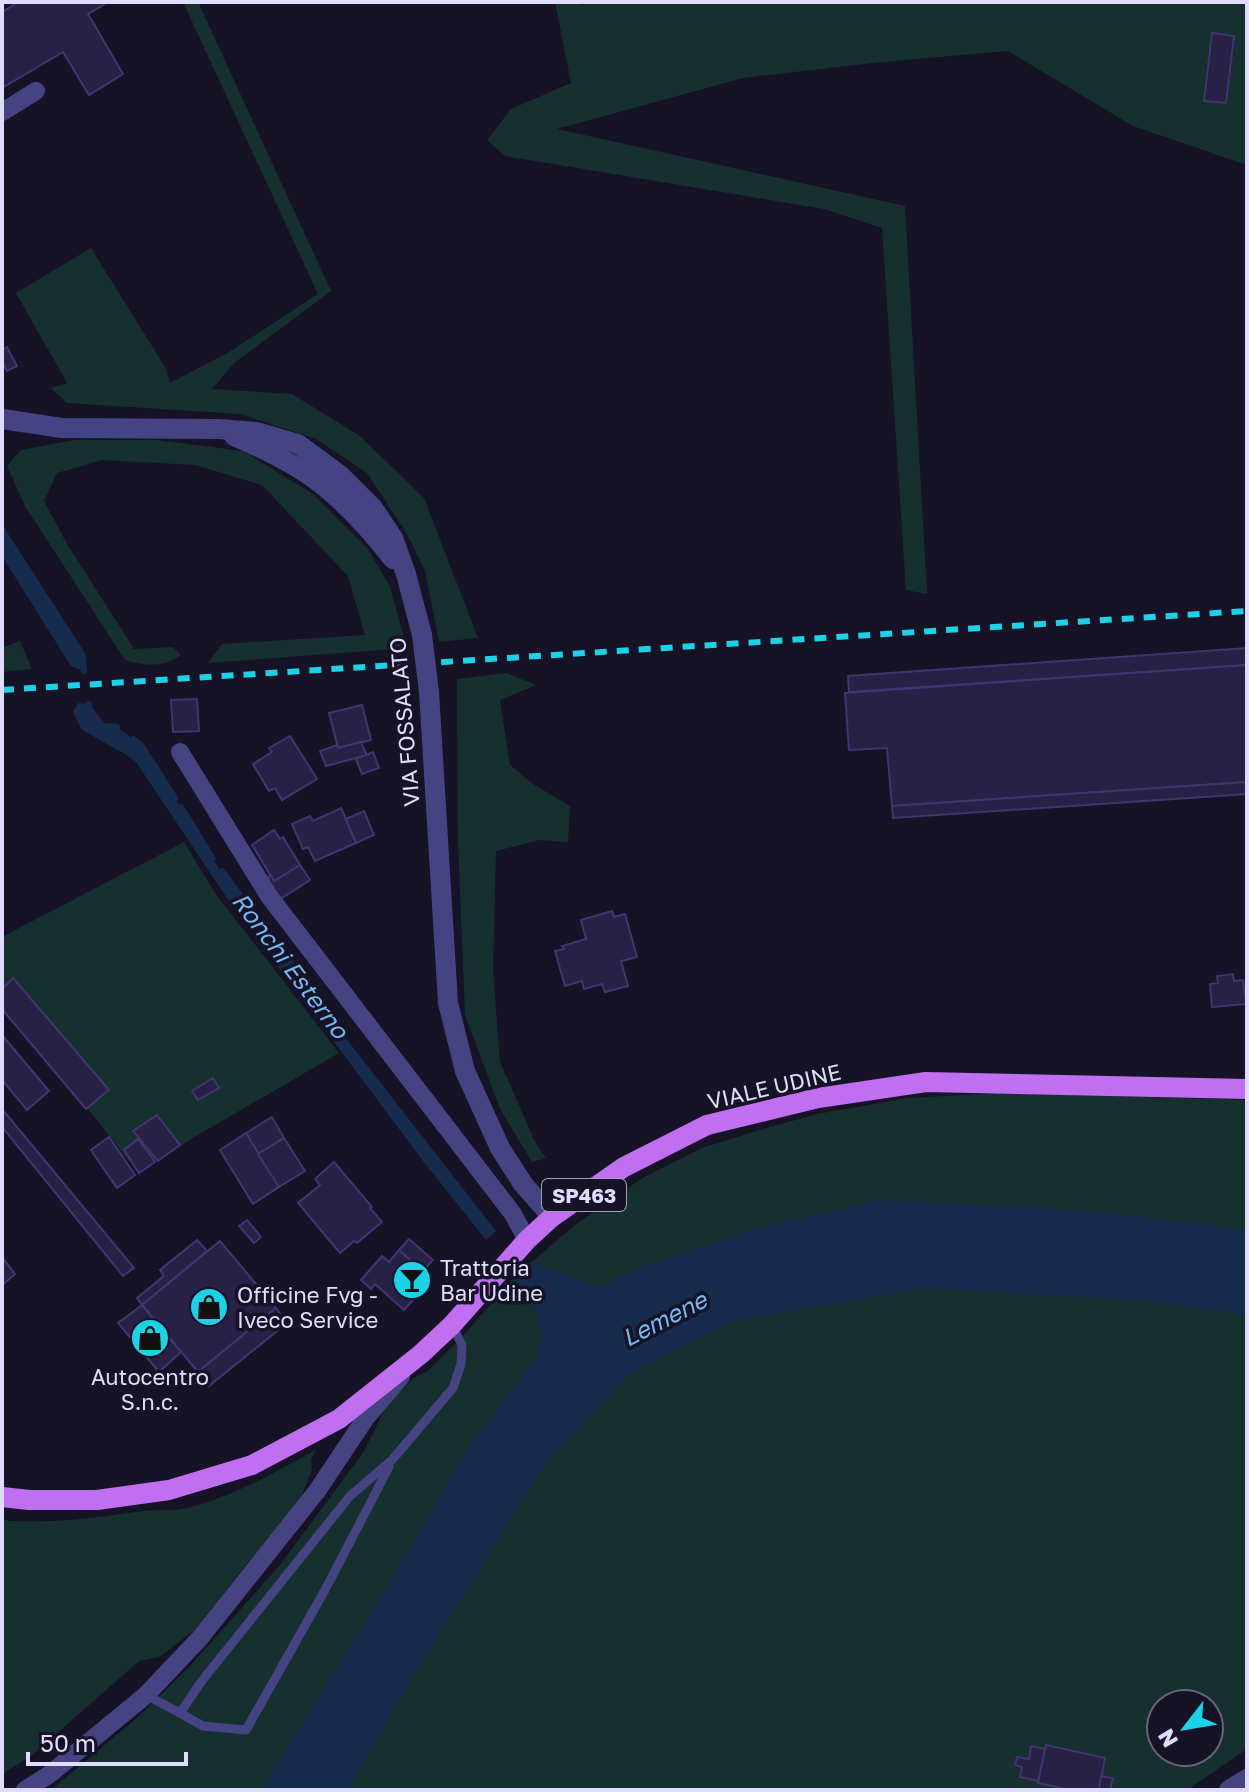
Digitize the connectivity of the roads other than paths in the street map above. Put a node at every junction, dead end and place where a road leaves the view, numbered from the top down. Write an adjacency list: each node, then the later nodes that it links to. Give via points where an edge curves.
1 (36, 91): 2 (street)
2 (2, 112)
3 (2, 419): 6 (street, VIA FOSSALATO, bridge, via 62,428 257,432 298,444 373,508 393,538 422,635 448,1003 465,1071 500,1148)
4 (180, 752): 7 (street, via 269,896 504,1202)
5 (1247, 1089): 6 (main road, VIALE UDINE / SP463, via 926,1082 818,1098 707,1125 624,1167)
6 (552, 1217): 7 (main road, VIALE UDINE / SP463)
7 (527, 1240): 8 (main road, VIALE UDINE / SP463)
8 (452, 1325): 9 (main road, VIALE UDINE / SP463); 10 (lane, via 462,1345 453,1388)
9 (421, 1354): 11 (main road, VIALE UDINE / SP463, via 339,1419 252,1465 169,1490 97,1500); 12 (street, via 365,1419 317,1491 200,1638)
10 (392, 1460): 13 (lane, via 350,1496); 13 (lane, via 246,1730 203,1726)
11 (2, 1497)
12 (146, 1695): 13 (lane); 15 (street)
13 (180, 1713)
14 (1247, 1779): 16 (street)
15 (25, 1790)
16 (1229, 1790)

